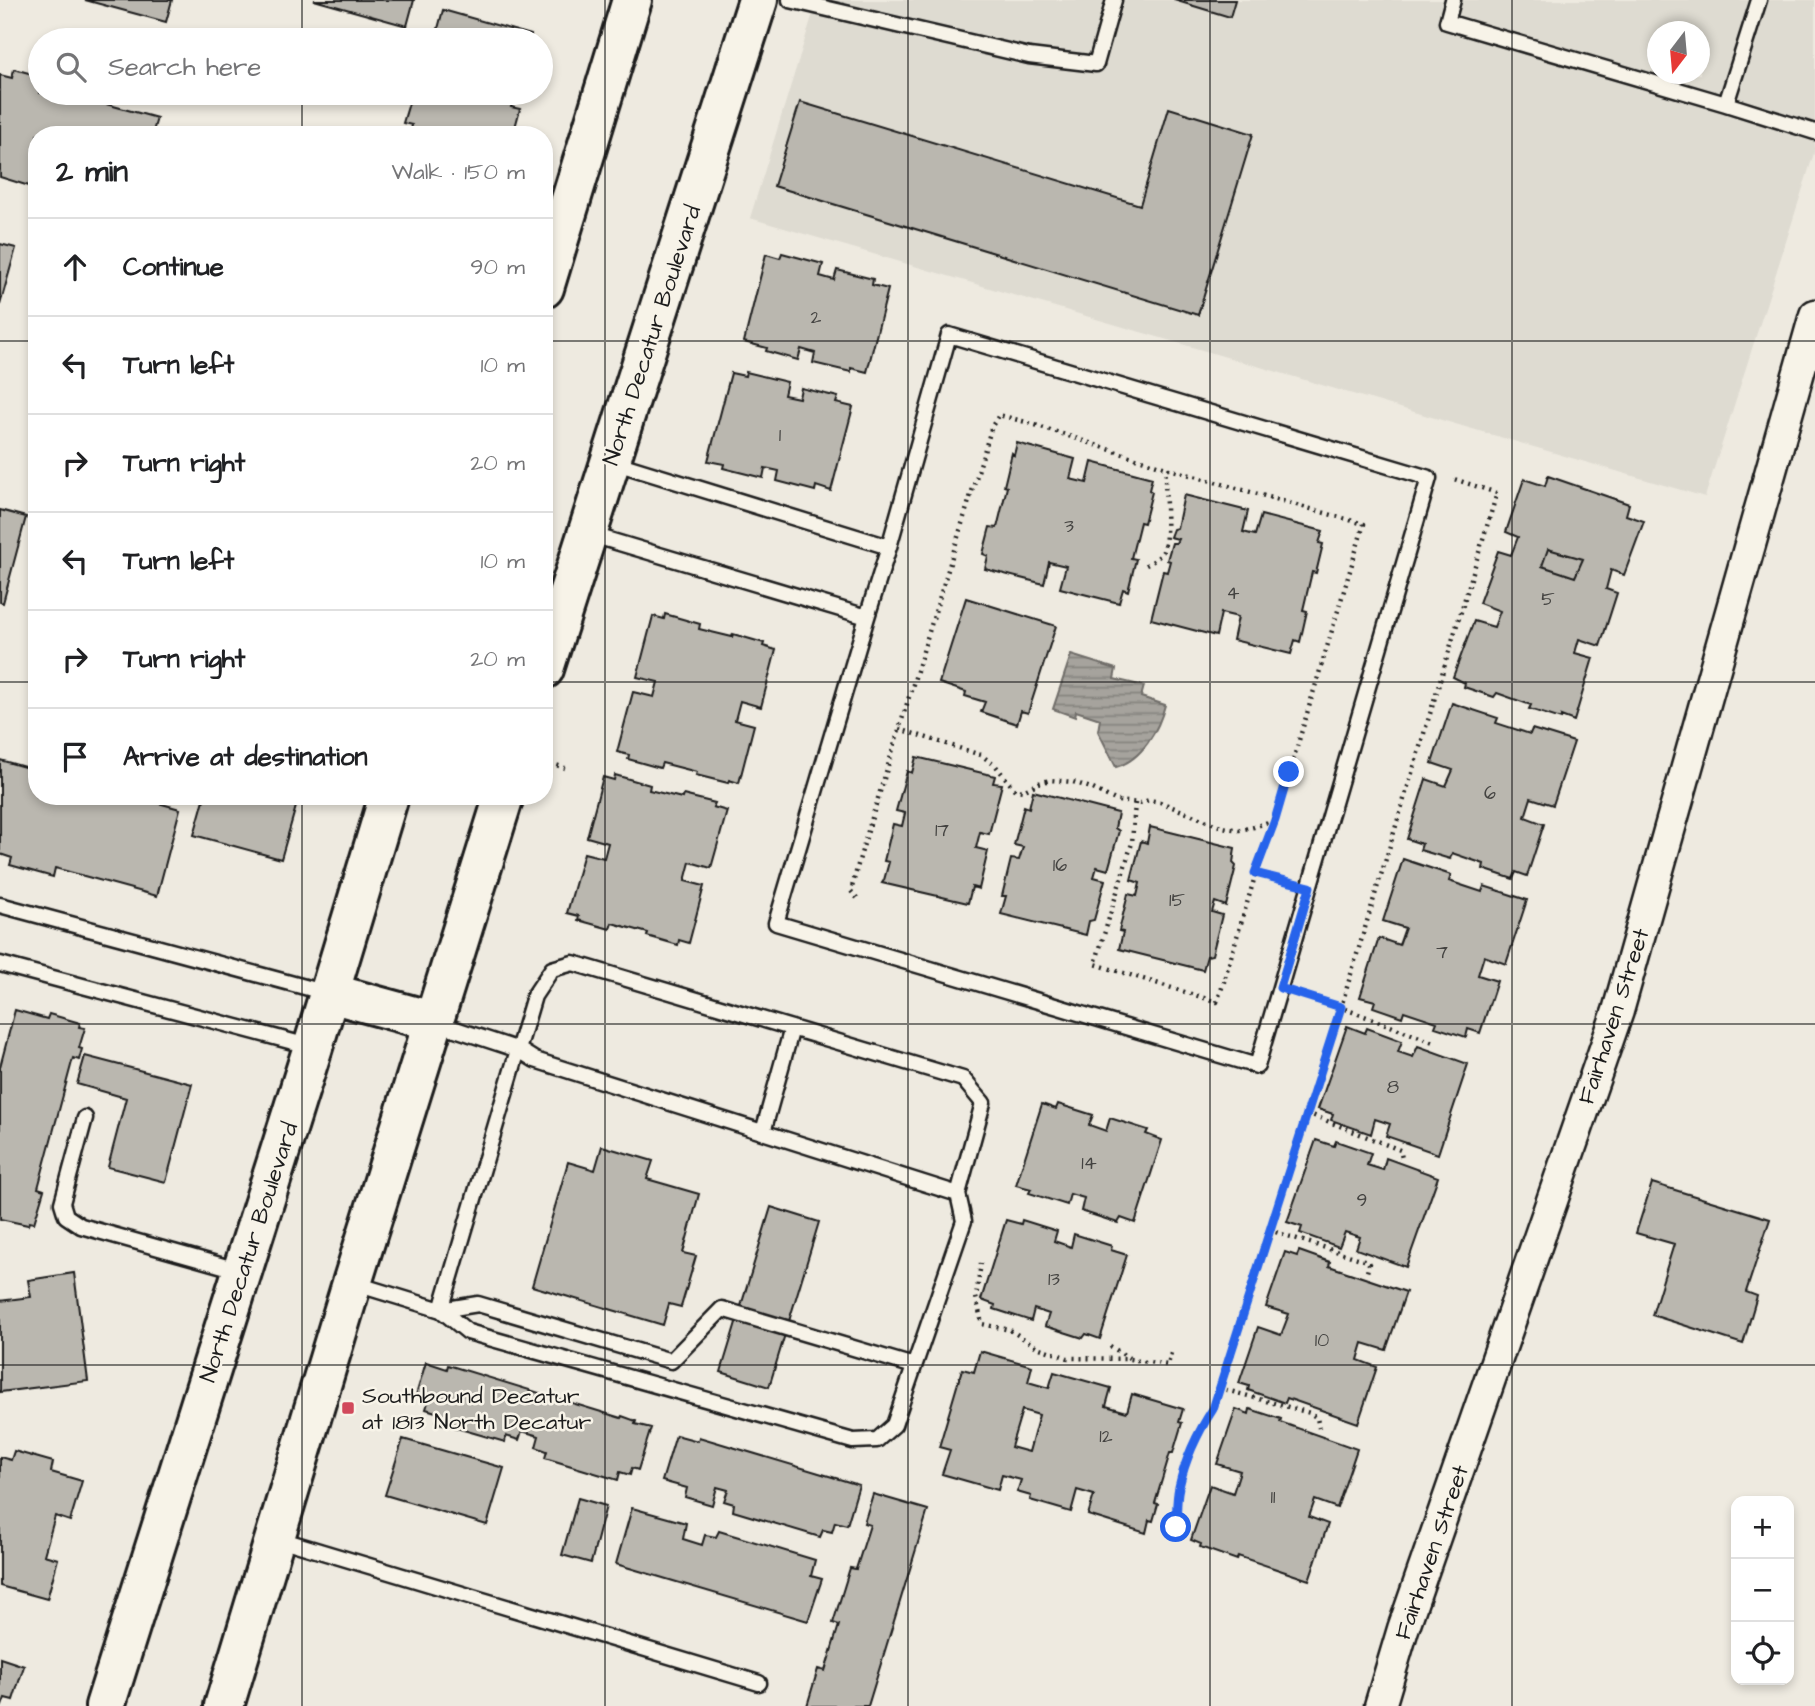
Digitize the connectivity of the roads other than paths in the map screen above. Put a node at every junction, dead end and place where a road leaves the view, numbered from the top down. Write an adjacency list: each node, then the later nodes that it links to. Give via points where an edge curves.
1 (632, 0): 9 (main road)
2 (758, 0): 11 (main road, North Decatur Boulevard)
3 (790, 0): 4 (lane, via 1029,56 1096,64)
4 (1114, 0)
5 (1453, 0): 7 (lane, via 1447,22)
6 (1759, 0): 7 (lane)
7 (1726, 104): 8 (lane)
8 (1815, 132)
9 (553, 259)
10 (1815, 315): 36 (street, Fairhaven Street, via 1618,1011)
11 (611, 461): 12 (main road, North Decatur Boulevard); 13 (lane)
12 (588, 533): 14 (lane); 15 (main road, North Decatur Boulevard)
13 (889, 547): 14 (lane); 14 (lane, via 949,335 1429,478 1257,1066 776,923)
14 (867, 617)
15 (553, 641)
16 (387, 805): 20 (main road, North Decatur Boulevard)
17 (500, 805): 21 (main road)
18 (0, 905): 20 (lane)
19 (0, 964): 23 (lane)
20 (330, 993): 21 (main road); 23 (main road, North Decatur Boulevard)
21 (432, 1021): 24 (lane); 29 (main road)
22 (792, 1028): 24 (lane, via 573,963 551,969 534,996); 26 (lane); 27 (lane, via 963,1079 983,1103)
23 (313, 1047): 28 (main road, North Decatur Boulevard)
24 (519, 1049): 26 (lane, via 536,1060); 30 (lane)
25 (85, 1118): 28 (lane, via 62,1203 66,1216 80,1226)
26 (762, 1132): 27 (lane)
27 (958, 1194): 31 (lane, via 964,1221)
28 (242, 1271): 34 (main road, North Decatur Boulevard)
29 (352, 1283): 30 (lane); 32 (main road)
30 (441, 1310): 31 (lane, via 478,1304 671,1361 722,1310); 31 (lane, via 468,1332 853,1441 877,1440 894,1425)
31 (914, 1366)
32 (275, 1537): 33 (lane); 35 (main road)
33 (759, 1683)
34 (105, 1706)
35 (224, 1706)
36 (1380, 1706)

